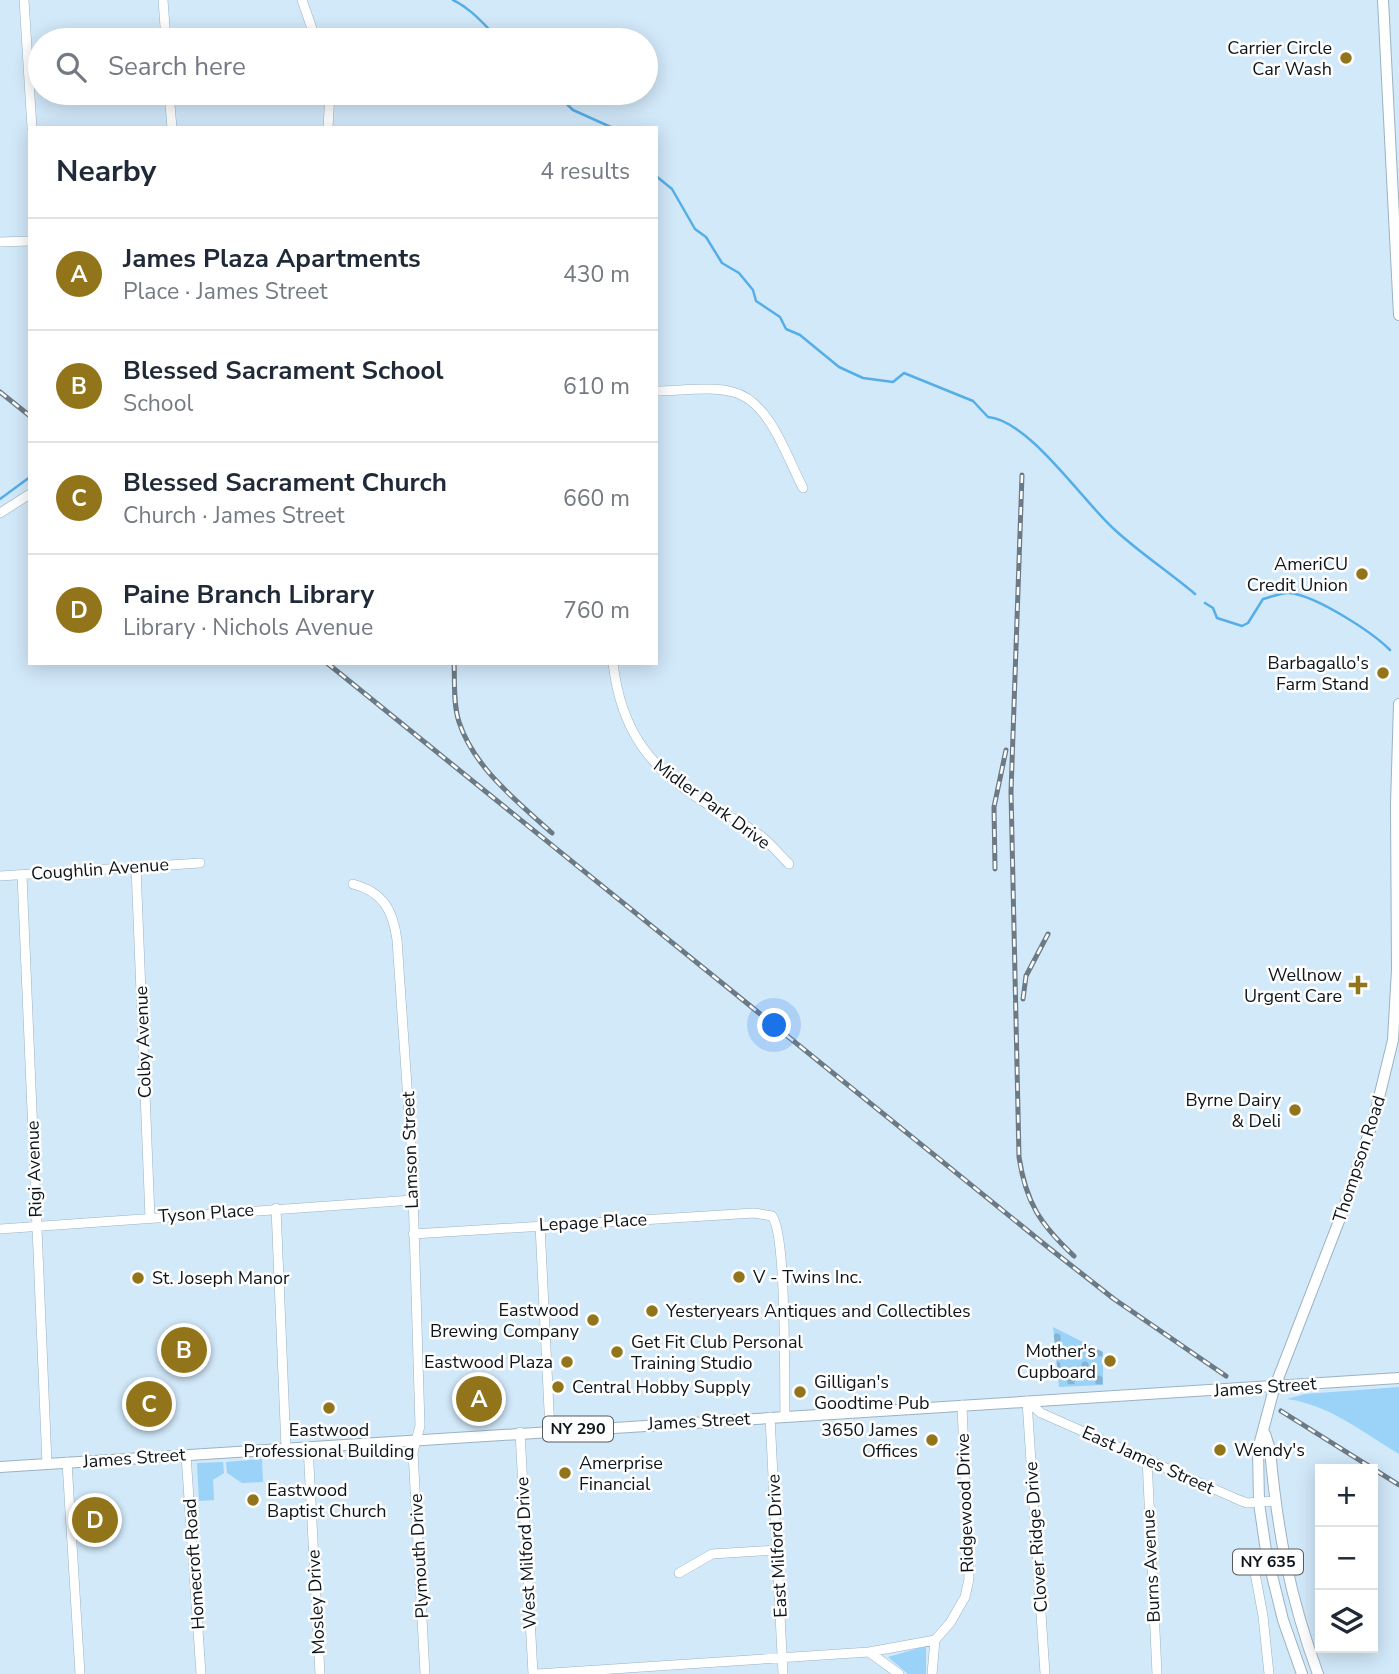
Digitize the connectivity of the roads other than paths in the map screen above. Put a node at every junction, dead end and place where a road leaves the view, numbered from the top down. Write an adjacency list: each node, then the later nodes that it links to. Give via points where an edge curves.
1 (24, 0): 7 (street)
2 (163, 0): 5 (street)
3 (302, 0): 6 (street)
4 (1383, 0): 16 (main road)
5 (165, 28)
6 (312, 28)
7 (28, 53)
8 (31, 105): 11 (street)
9 (170, 105): 12 (street)
10 (329, 105): 13 (street)
11 (32, 126)
12 (172, 126)
13 (328, 126)
14 (28, 241): 15 (street)
15 (0, 242)
16 (1399, 315)
17 (658, 391): 18 (street, via 723,391 750,400 766,419)
18 (803, 488)
19 (28, 495): 20 (street)
20 (0, 513)
21 (613, 665): 24 (street, Midler Park Drive, via 622,711 652,761 702,801 762,837)
22 (1399, 704): 29 (main road, Thompson Road / NY 635)
23 (200, 863): 25 (street, Coughlin Avenue)
24 (789, 864)
25 (136, 867): 26 (street, Coughlin Avenue); 32 (street, Colby Avenue)
26 (22, 875): 27 (street, Coughlin Avenue); 34 (street, Rigi Avenue)
27 (0, 876)
28 (353, 884): 30 (street, Lamson Street, via 381,896 395,923)
29 (1396, 1039): 38 (main road, Thompson Road / NY 635, via 1345,1208)
30 (413, 1200): 31 (street, Tyson Place); 36 (street, Lamson Street)
31 (276, 1208): 32 (street, Tyson Place); 48 (street)
32 (150, 1218): 34 (street, Tyson Place)
33 (540, 1225): 36 (street, Lepage Place); 41 (street, Lepage Place, via 754,1213 772,1216 777,1223 780,1260); 43 (street)
34 (37, 1226): 35 (street, Tyson Place); 52 (street, Rigi Avenue)
35 (0, 1228)
36 (413, 1234): 46 (street, Lamson Street)
37 (1399, 1378): 38 (main road, James Street / NY 290)
38 (1276, 1386): 39 (main road, James Street / NY 290); 45 (main road, Thompson Road / NY 635)
39 (1027, 1401): 40 (main road, James Street / NY 290); 50 (street, East James Street, via 1041,1413); 70 (street, Clover Ridge Drive)
40 (962, 1405): 41 (main road, James Street / NY 290); 59 (street, Ridgewood Drive, via 969,1578 965,1597)
41 (785, 1416): 42 (main road, James Street / NY 290)
42 (770, 1417): 43 (main road, James Street / NY 290); 56 (street, East Milford Drive)
43 (550, 1430): 44 (main road, James Street / NY 290)
44 (520, 1432): 46 (main road, James Street / NY 290); 66 (street, West Milford Drive)
45 (1265, 1434): 54 (main road, Thompson Road / NY 635); 55 (main road, Thompson Road / NY 635, via 1258,1449)
46 (417, 1439): 47 (main road, James Street / NY 290); 65 (street, Plymouth Drive, via 412,1452)
47 (308, 1447): 48 (main road, James Street / NY 290); 64 (street, Mosley Drive)
48 (286, 1448): 49 (main road, James Street / NY 290)
49 (186, 1455): 51 (main road, James Street / NY 290); 63 (street, Homecroft Road)
50 (1147, 1458): 55 (street, East James Street, via 1247,1503); 71 (street, Burns Avenue)
51 (66, 1462): 52 (main road, James Street / NY 290); 62 (street)
52 (47, 1464): 53 (main road, James Street / NY 290)
53 (0, 1467)
54 (1274, 1501): 55 (street, East James Street); 74 (main road, Thompson Road / NY 635, via 1293,1601)
55 (1259, 1503): 73 (main road, Thompson Road / NY 635, via 1271,1574)
56 (777, 1550): 57 (street, via 712,1554); 61 (street, East Milford Drive)
57 (679, 1573)
58 (1255, 1573): 72 (street)
59 (935, 1640): 60 (street); 69 (street)
60 (869, 1652): 61 (street); 68 (street)
61 (784, 1658): 66 (street); 67 (street, East Milford Drive)
62 (80, 1674)
63 (201, 1674)
64 (320, 1674)
65 (425, 1674)
66 (535, 1674)
67 (783, 1674)
68 (899, 1674)
69 (932, 1674)
70 (1045, 1674)
71 (1157, 1674)
72 (1269, 1674)
73 (1302, 1674)
74 (1318, 1674)

